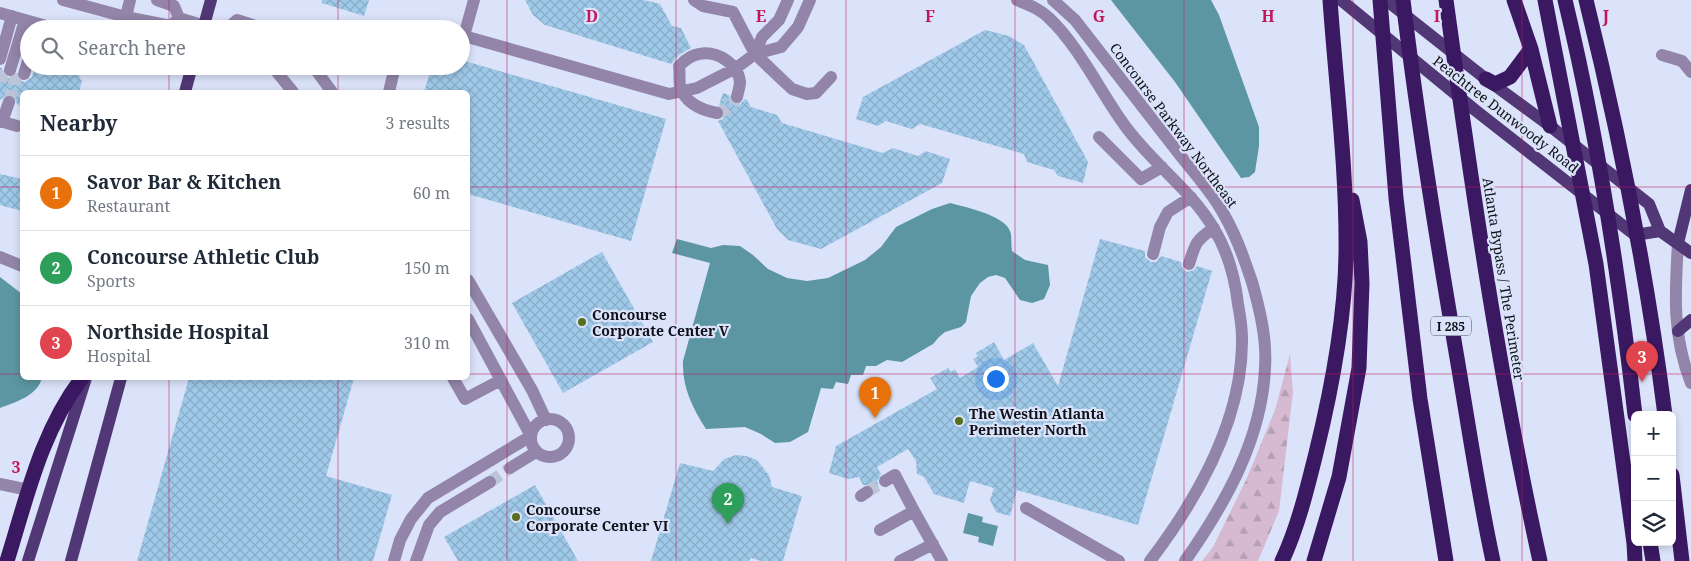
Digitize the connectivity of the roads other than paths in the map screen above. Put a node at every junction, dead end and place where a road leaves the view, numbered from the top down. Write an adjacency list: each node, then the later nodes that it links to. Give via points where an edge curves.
1 (63, 0): 22 (street)
2 (130, 0): 23 (street)
3 (157, 0): 21 (street, via 174,6)
4 (210, 0): 25 (main road)
5 (474, 0): 26 (street)
6 (694, 0): 30 (street, via 703,6 733,12)
7 (788, 0): 30 (street, via 779,20 762,37)
8 (810, 0): 30 (street, via 798,27 781,47)
9 (1017, 0): 53 (street, via 1033,6 1063,33 1124,125)
10 (1053, 0): 100 (street, Concourse Parkway Northeast, via 1075,20 1218,204 1242,250 1259,307 1265,367 1262,399 1253,431 1226,496)
11 (1330, 0): 52 (highway)
12 (1340, 0): 57 (main road, Peachtree Dunwoody Road, via 1634,235)
13 (1380, 0): 103 (highway, via 1396,198 1419,390)
14 (1386, 0): 40 (main road, Peachtree Dunwoody Road)
15 (1403, 0): 104 (highway, I 285, via 1439,258)
16 (1446, 0): 105 (highway, Atlanta Bypass / The Perimeter, via 1493,321)
17 (1514, 0): 29 (highway)
18 (1545, 0): 106 (highway, via 1596,264)
19 (1565, 0): 75 (highway, via 1589,105 1616,260)
20 (1586, 0): 76 (highway, via 1610,96 1637,236)
21 (179, 18): 24 (street)
22 (117, 20)
23 (126, 20)
24 (185, 20)
25 (208, 20)
26 (467, 20)
27 (470, 38): 45 (street, via 669,94)
28 (20, 39): 33 (street)
29 (1531, 49): 40 (highway, via 1510,77 1495,84); 50 (highway)
30 (755, 54): 32 (street); 39 (street, via 792,89 807,94 816,93)
31 (1662, 55): 34 (street, via 1682,61)
32 (736, 68): 45 (street); 45 (street, via 721,57 708,53 692,56 680,66 680,86); 46 (street, via 740,83)
33 (11, 69)
34 (1691, 72)
35 (190, 75): 41 (main road)
36 (279, 75): 42 (street)
37 (320, 75): 43 (street)
38 (394, 75): 44 (street)
39 (831, 77)
40 (1486, 80): 50 (main road, Peachtree Dunwoody Road)
41 (186, 90)
42 (291, 90)
43 (331, 90)
44 (390, 90)
45 (684, 92): 48 (street, via 697,107)
46 (737, 97)
47 (6, 103): 49 (street)
48 (717, 113)
49 (7, 123)
50 (1550, 126): 57 (main road, Peachtree Dunwoody Road, via 1649,204)
51 (1099, 137): 53 (street, via 1141,179)
52 (1344, 159): 101 (highway, via 1346,255 1340,336 1307,486 1290,545); 102 (highway, via 1360,242 1360,368 1339,477)
53 (1162, 167): 55 (street)
54 (1691, 190): 58 (main road)
55 (1191, 197): 56 (street); 60 (street, via 1168,212)
56 (1214, 228): 62 (street, via 1195,244); 99 (street, via 1230,266 1240,319 1241,363 1236,394 1201,483)
57 (1660, 231): 58 (main road)
58 (1678, 243): 59 (main road); 67 (street, via 1675,312)
59 (1691, 253)
60 (1153, 254)
61 (0, 257): 63 (street)
62 (1188, 264)
63 (20, 265)
64 (470, 283): 77 (street)
65 (1691, 320): 67 (main road)
66 (470, 323): 73 (street)
67 (1678, 331): 68 (street)
68 (1686, 351): 74 (street, via 1684,366)
69 (82, 380): 84 (highway, via 72,391 49,431)
70 (83, 380): 92 (main road)
71 (120, 380): 93 (main road)
72 (454, 380): 73 (street, via 465,399)
73 (501, 380): 78 (street)
74 (1691, 383)
75 (1635, 411)
76 (1665, 411)
77 (546, 420): 78 (street, via 536,426); 79 (street, via 563,424 569,442 557,456)
78 (531, 436): 79 (street); 81 (street)
79 (536, 452): 80 (street)
80 (510, 468)
81 (476, 469): 94 (street, via 428,498 411,519); 95 (street, via 487,484 440,512 429,525)
82 (885, 481): 87 (street, via 895,476)
83 (0, 484): 84 (street)
84 (29, 490): 91 (highway)
85 (1675, 501): 108 (highway)
86 (1026, 508): 98 (street)
87 (914, 511): 88 (street); 89 (street)
88 (880, 530)
89 (933, 544): 96 (street); 97 (street)
90 (1651, 546): 107 (highway)
91 (6, 561)
92 (28, 561)
93 (71, 561)
94 (394, 561)
95 (416, 561)
96 (900, 561)
97 (942, 561)
98 (1119, 561)
99 (1150, 561)
100 (1185, 561)
101 (1282, 561)
102 (1314, 561)
103 (1446, 561)
104 (1493, 561)
105 (1540, 561)
106 (1635, 561)
107 (1653, 561)
108 (1682, 561)

